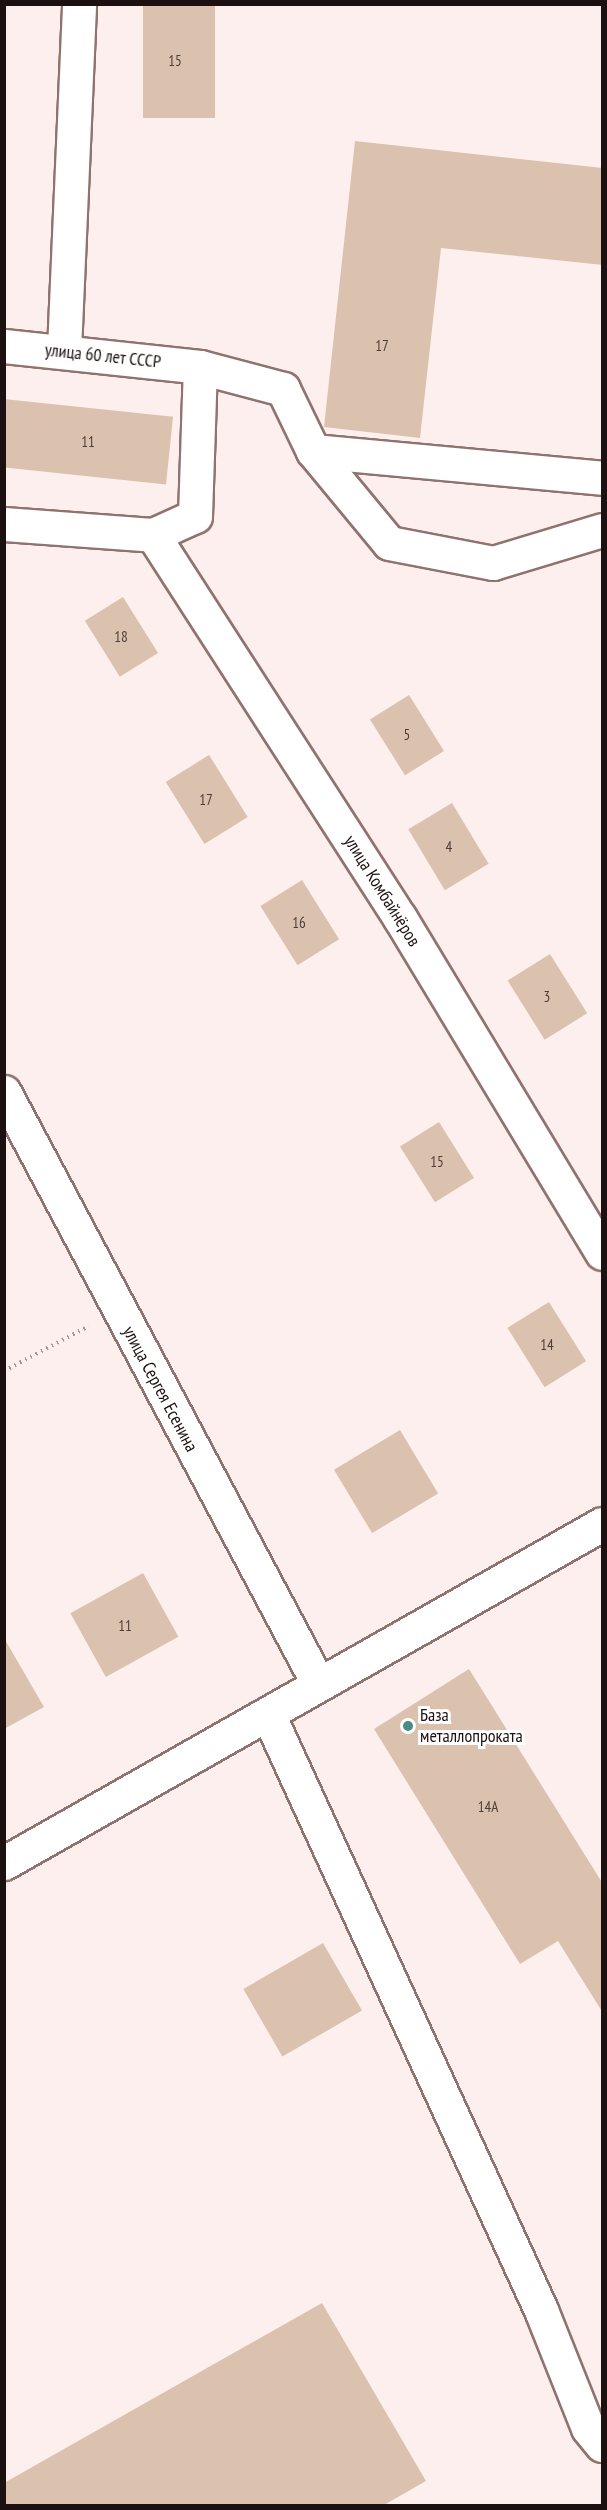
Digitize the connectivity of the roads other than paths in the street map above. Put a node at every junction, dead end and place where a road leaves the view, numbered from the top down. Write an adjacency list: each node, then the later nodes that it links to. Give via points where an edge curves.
1 (79, 4): 3 (street)
2 (4, 346): 3 (street, улица 60 лет СССР)
3 (63, 350): 4 (street, улица 60 лет СССР)
4 (200, 367): 5 (street, улица 60 лет СССР, via 283,389); 9 (street, via 195,516)
5 (313, 451): 6 (street); 8 (street, улица 60 лет СССР, via 389,543 492,563)
6 (603, 478)
7 (4, 524): 9 (street)
8 (603, 530)
9 (153, 535): 11 (street, улица Комбайнёров, via 400,918)
10 (4, 1092): 13 (street, улица Сергея Есенина)
11 (603, 1252)
12 (601, 1528): 13 (street)
13 (319, 1685): 14 (street)
14 (268, 1714): 15 (street); 16 (street, via 541,2310 588,2428)
15 (4, 1863)
16 (603, 2445)

